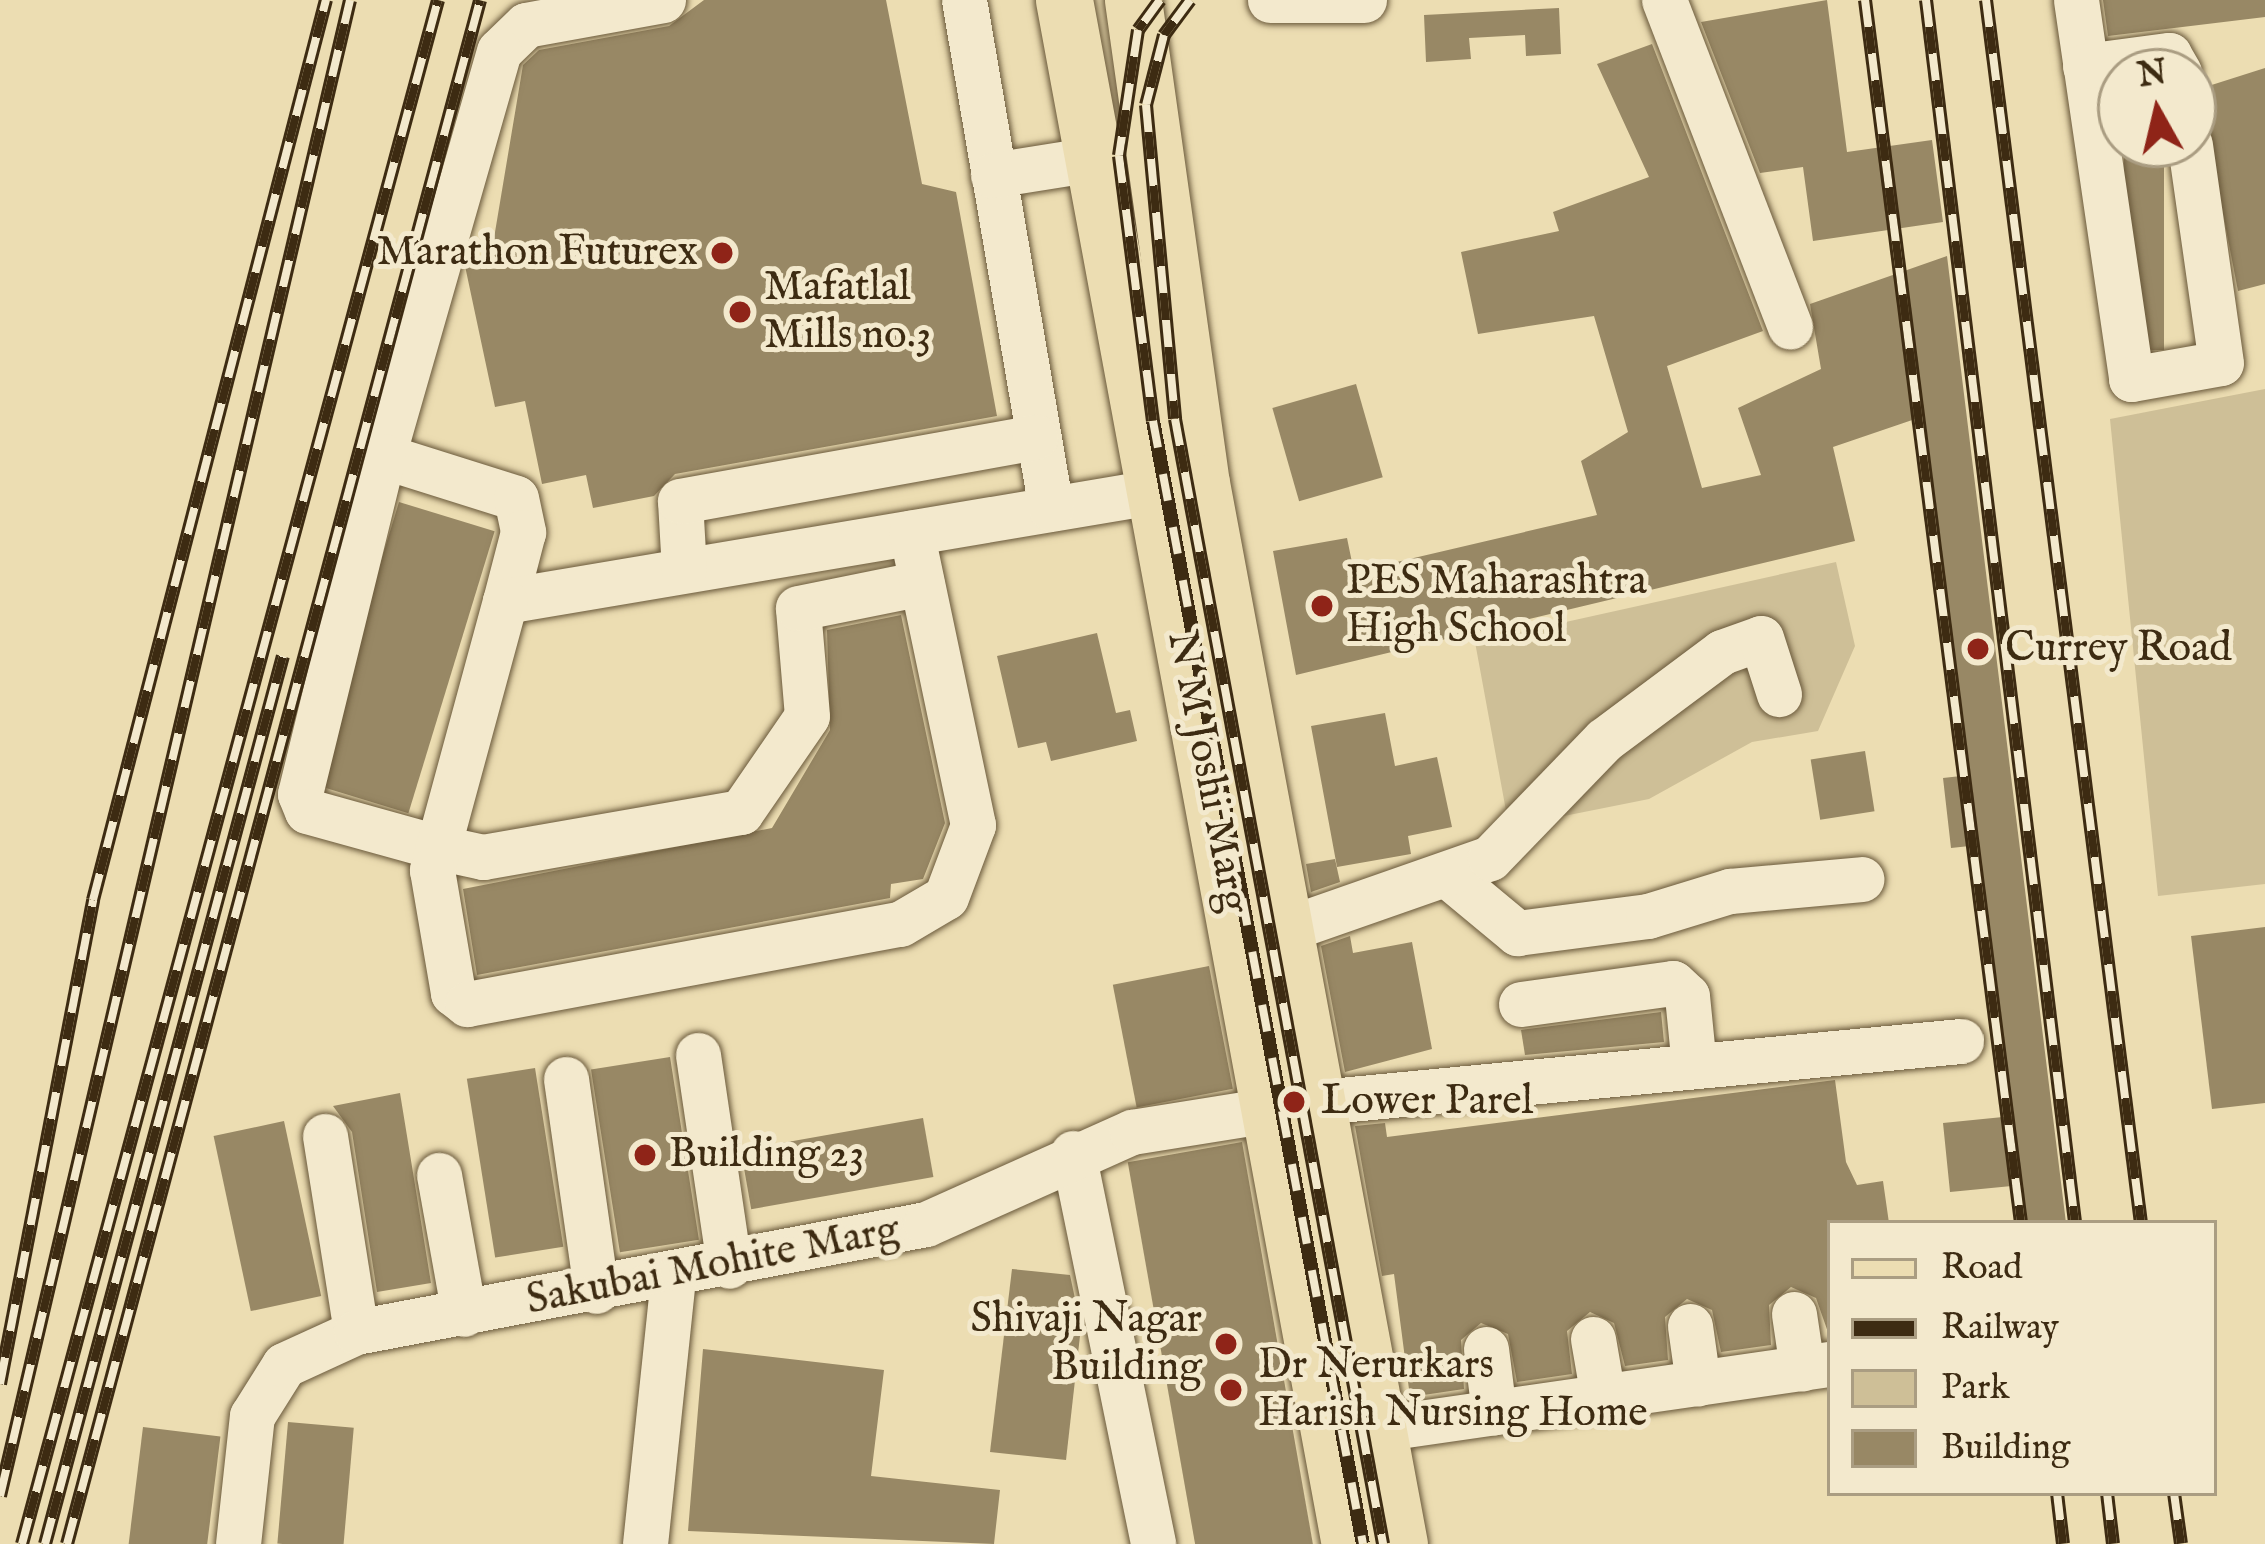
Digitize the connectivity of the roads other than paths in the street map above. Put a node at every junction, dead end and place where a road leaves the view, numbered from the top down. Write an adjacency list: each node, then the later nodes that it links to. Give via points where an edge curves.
1 (664, 0): 18 (street, via 526,25 499,51)
2 (964, 0): 15 (street)
3 (1064, 0): 12 (main road, N M Joshi Marg)
4 (1133, 0): 19 (main road, N M Joshi Marg)
5 (1270, 0): 6 (street)
6 (1364, 0)
7 (1664, 0): 16 (street)
8 (2077, 0): 10 (street)
9 (2097, 64): 10 (street)
10 (2085, 66): 11 (street)
11 (2097, 146)
12 (1093, 159): 15 (street); 19 (main road, N M Joshi Marg)
13 (2100, 168): 14 (street, via 2132,379 2221,363)
14 (2193, 168)
15 (993, 175): 17 (street)
16 (1790, 327)
17 (1035, 437): 20 (street); 22 (street, via 680,501)
18 (383, 456): 24 (street, via 516,498 523,532); 26 (street, via 300,794 307,811)
19 (1177, 488): 20 (street); 29 (main road, N M Joshi Marg); 35 (main road, N M Joshi Marg)
20 (1052, 509): 21 (street)
21 (911, 532): 22 (street); 23 (street)
22 (684, 570): 24 (street)
23 (922, 583): 26 (street, via 799,608 807,716 741,812 483,857); 26 (street, via 973,825 957,884 926,912 466,1004 453,993 435,904)
24 (505, 601): 26 (street)
25 (1779, 694): 27 (street, via 1761,638 1722,652 1604,740 1490,858)
26 (437, 847)
27 (1452, 879): 28 (street, via 1517,933 1648,916 1730,891); 29 (street)
28 (1861, 879)
29 (1287, 929): 35 (main road, N M Joshi Marg)
30 (1521, 1004): 33 (street, via 1673,983 1687,996)
31 (1961, 1041): 33 (street, Sakubai Mohite Marg)
32 (698, 1055): 39 (street)
33 (1694, 1066): 35 (street, Sakubai Mohite Marg)
34 (566, 1079): 41 (street)
35 (1295, 1105): 37 (street, Sakubai Mohite Marg); 52 (main road, N M Joshi Marg); 56 (main road, N M Joshi Marg)
36 (325, 1136): 44 (street)
37 (1073, 1154): 39 (street, Sakubai Mohite Marg, via 926,1224); 55 (street)
38 (439, 1175): 42 (street)
39 (729, 1266): 40 (street, Sakubai Mohite Marg)
40 (673, 1279): 41 (street, Sakubai Mohite Marg); 54 (street)
41 (596, 1291): 42 (street, Sakubai Mohite Marg)
42 (461, 1299): 44 (street, Sakubai Mohite Marg)
43 (1794, 1314): 48 (street)
44 (354, 1318): 53 (street, Sakubai Mohite Marg, via 284,1364 252,1416)
45 (1690, 1326): 49 (street)
46 (1593, 1339): 50 (street)
47 (1486, 1349): 51 (street)
48 (1816, 1366): 49 (street)
49 (1698, 1383): 50 (street)
50 (1603, 1397): 51 (street)
51 (1494, 1412): 52 (street)
52 (1378, 1429): 57 (main road, N M Joshi Marg)
53 (238, 1544)
54 (644, 1544)
55 (1153, 1544)
56 (1350, 1544)
57 (1399, 1544)

